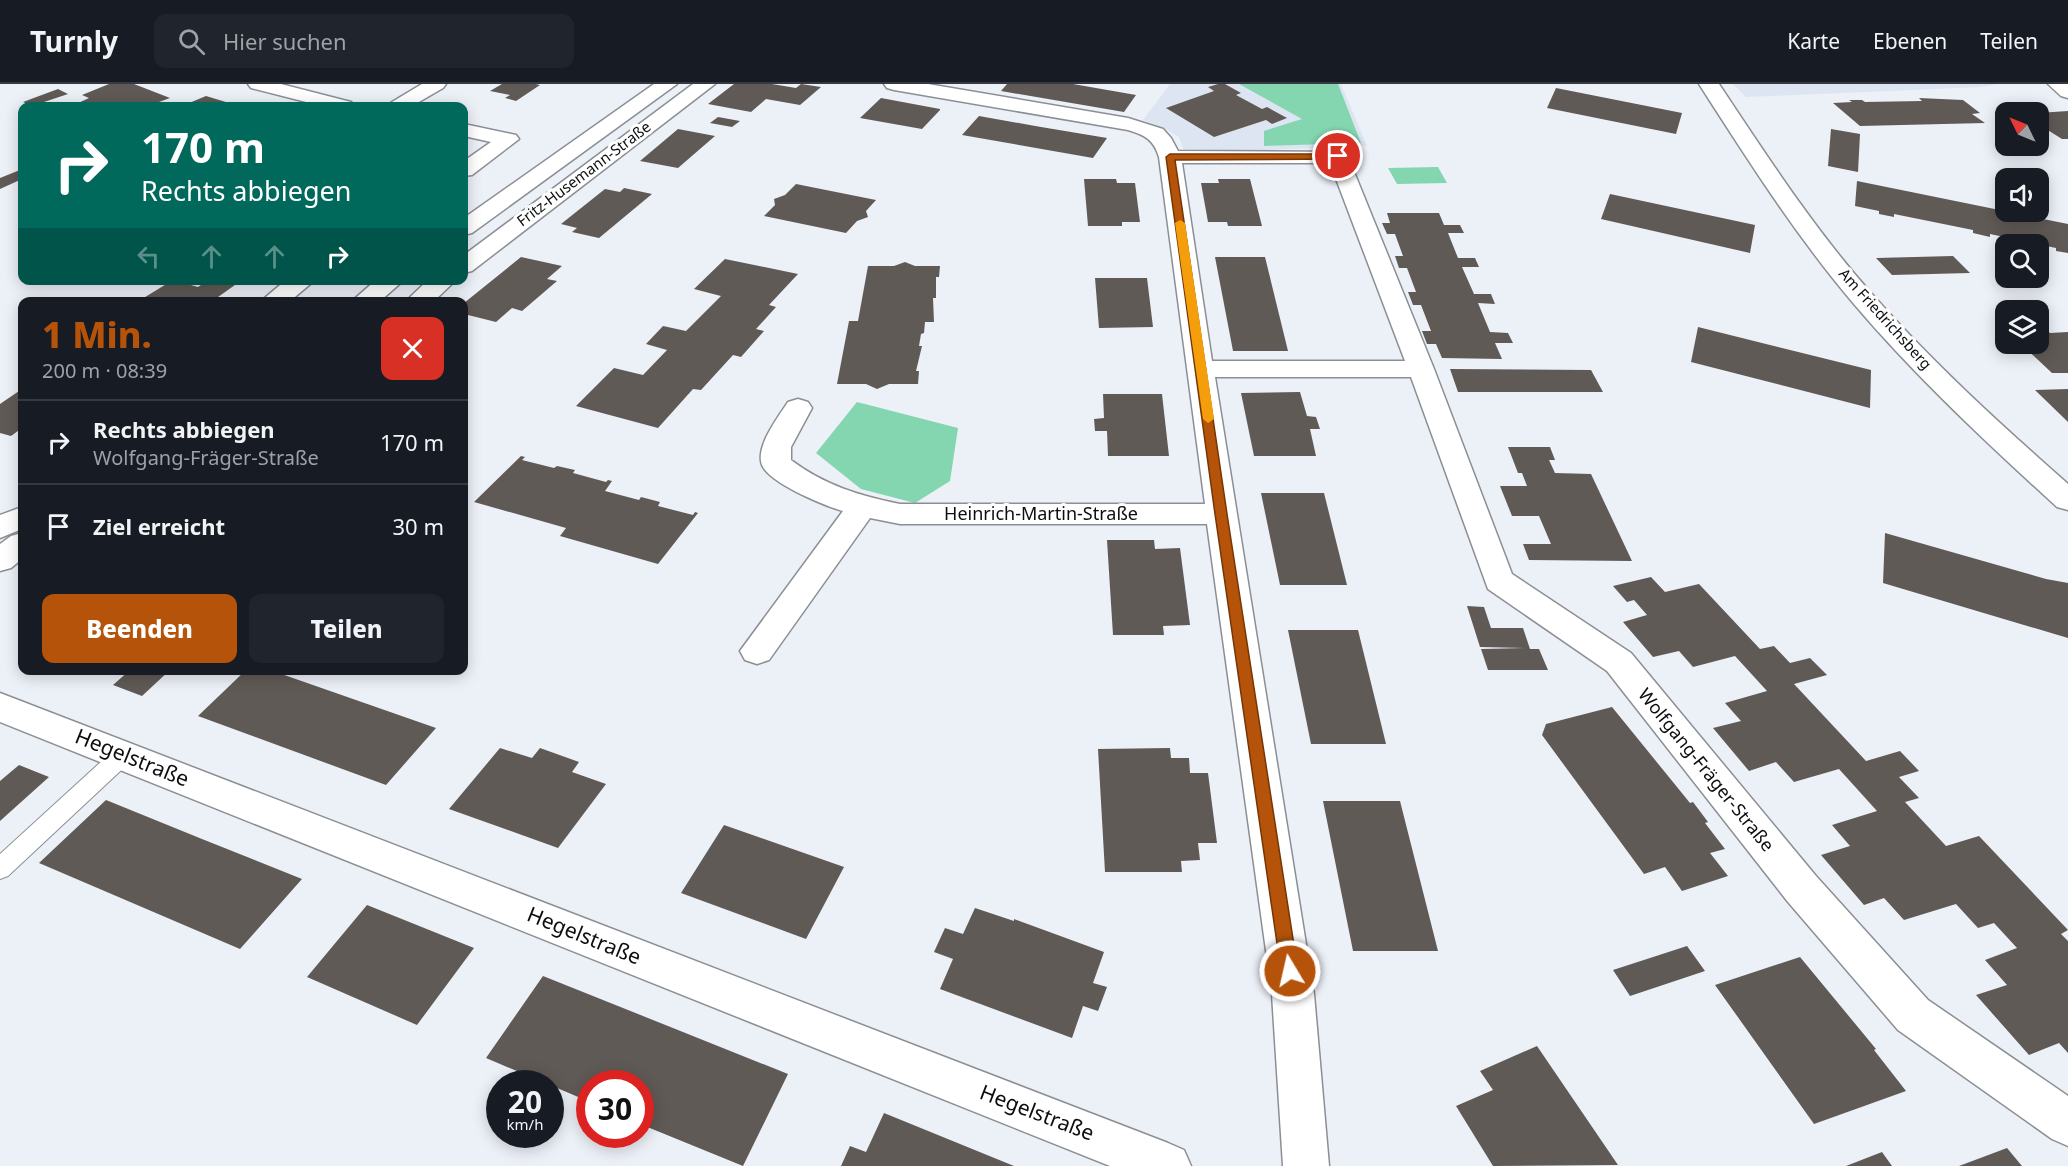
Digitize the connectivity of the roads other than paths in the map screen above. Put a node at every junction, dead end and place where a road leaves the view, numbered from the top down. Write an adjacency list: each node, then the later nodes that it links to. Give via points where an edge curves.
1 (258, 84): 9 (street)
2 (436, 84): 10 (street)
3 (667, 84): 14 (street, Fritz-Husemann-Straße)
4 (705, 84): 15 (street, Fritz-Husemann-Straße)
5 (894, 84): 12 (street, via 1142,128 1166,141)
6 (1709, 84): 25 (street, Am Friedrichsberg, via 1785,200 1863,299 1986,427)
7 (2058, 84): 8 (street)
8 (2068, 92)
9 (328, 102)
10 (406, 102)
11 (468, 131): 13 (street, via 509,139)
12 (1170, 157): 22 (street); 23 (street, Wolfgang-Fräger-Straße, via 1338,156)
13 (468, 167)
14 (468, 225)
15 (468, 263)
16 (296, 285): 19 (street)
17 (385, 285): 20 (street)
18 (438, 285): 21 (street)
19 (279, 297)
20 (370, 297)
21 (423, 297)
22 (1202, 369): 23 (street); 27 (street)
23 (1421, 369): 36 (street, Wolfgang-Fräger-Straße, via 1499,580 1618,662 1802,889 1912,1015)
24 (798, 408): 26 (street, Heinrich-Martin-Straße, via 777,447 776,464 798,482)
25 (2068, 500)
26 (862, 507): 27 (street, Heinrich-Martin-Straße, via 900,514); 32 (street)
27 (1221, 514): 38 (street, via 1293,994)
28 (18, 519): 29 (street)
29 (0, 527)
30 (18, 547): 31 (street)
31 (0, 560)
32 (757, 651)
33 (0, 707): 34 (street, Hegelstraße)
34 (123, 755): 35 (lane); 37 (street, Hegelstraße)
35 (0, 869)
36 (2068, 1124)
37 (1168, 1166)
38 (1306, 1166)

